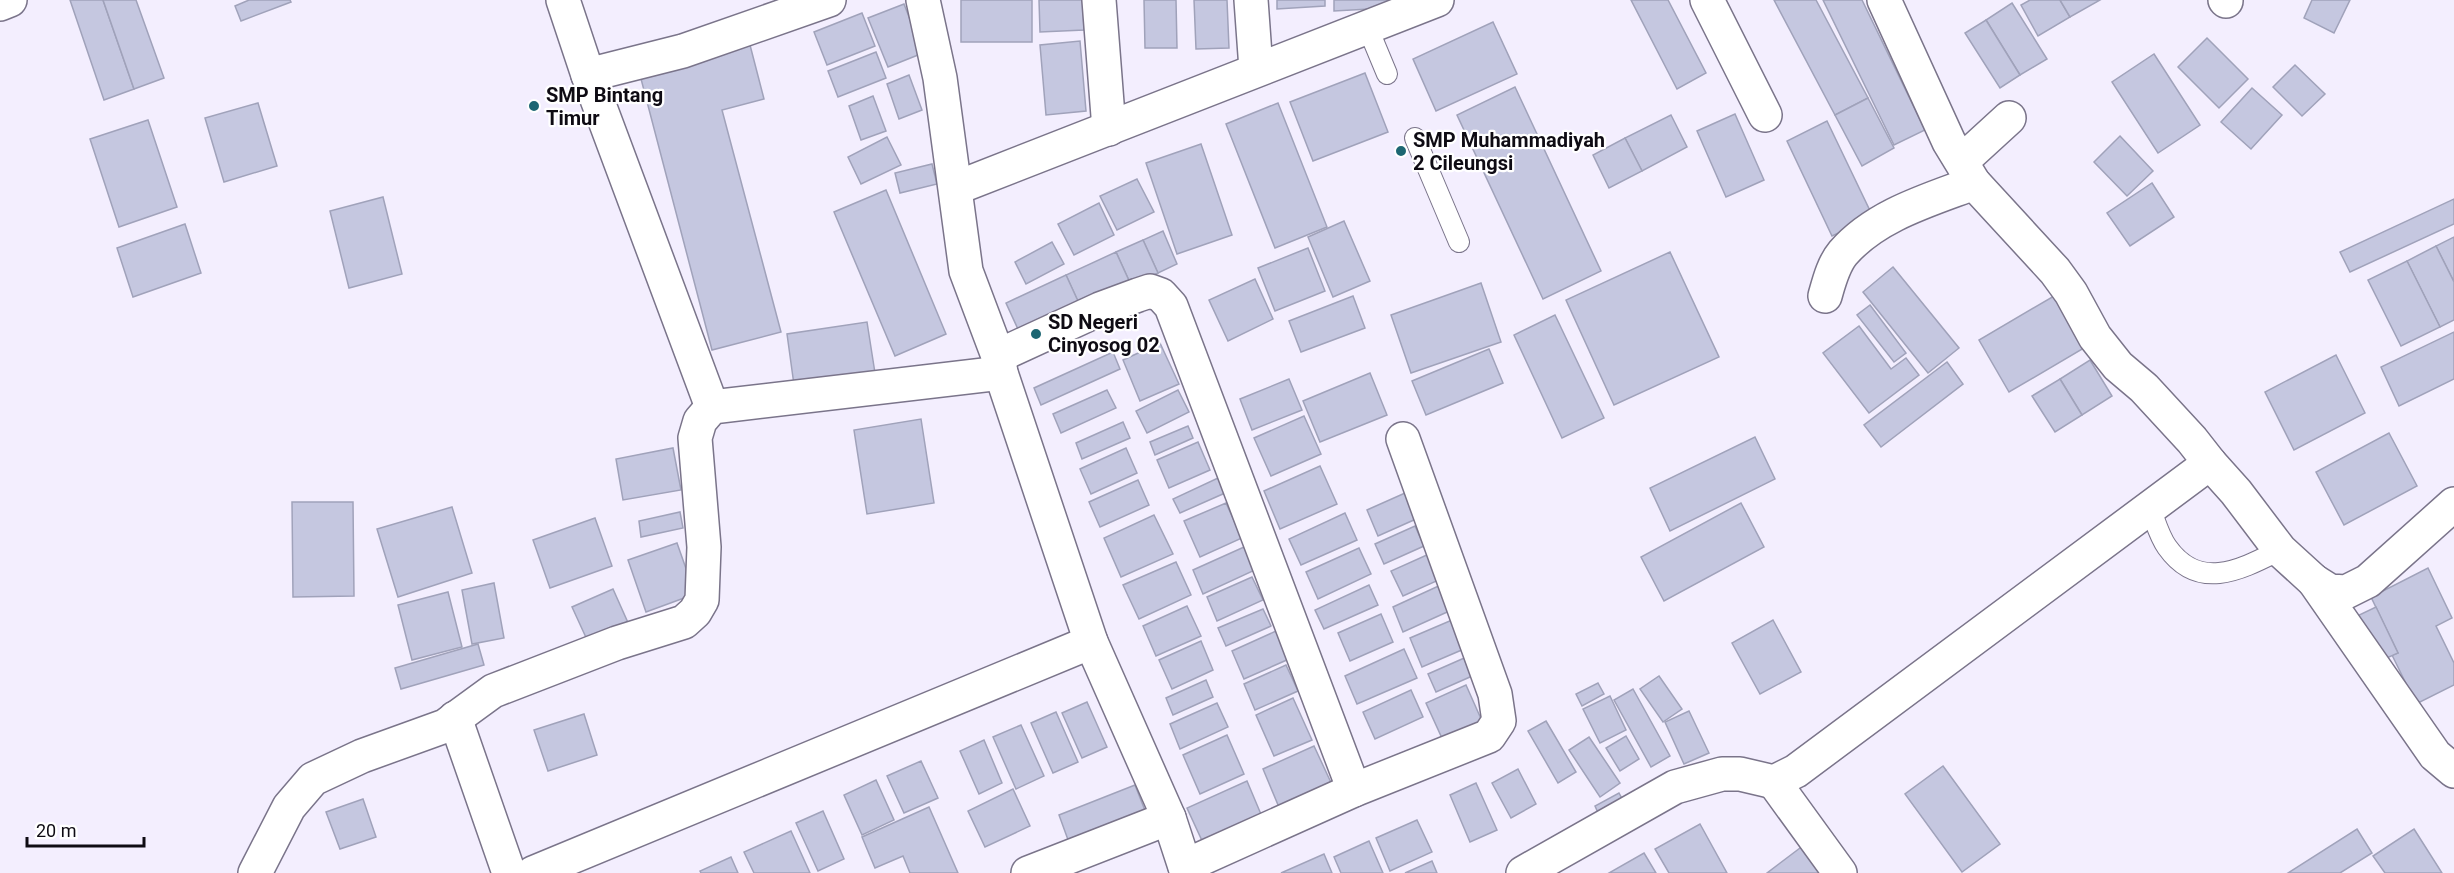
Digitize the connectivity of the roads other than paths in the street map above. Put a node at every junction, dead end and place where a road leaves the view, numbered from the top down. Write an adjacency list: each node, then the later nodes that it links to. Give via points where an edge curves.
1 (10, 0): 10 (street)
2 (562, 0): 15 (street)
3 (829, 0): 15 (street, via 682,51)
4 (924, 0): 21 (street)
5 (1099, 0): 18 (street)
6 (1251, 0): 13 (street)
7 (1437, 0): 11 (street)
8 (1707, 0): 16 (street)
9 (1884, 0): 20 (street, via 1949,142)
10 (0, 4)
11 (1405, 7): 12 (street)
12 (1367, 26): 13 (street); 14 (lane)
13 (1256, 69): 18 (street)
14 (1387, 74)
15 (588, 75): 25 (street)
16 (1765, 116)
17 (2009, 118): 20 (street)
18 (1109, 129): 21 (street)
19 (1415, 138): 22 (lane)
20 (1968, 172): 23 (street, via 1861,237 1836,264); 27 (street, via 2055,271 2095,337 2118,366 2144,388)
21 (956, 188): 24 (street, via 966,271)
22 (1459, 242)
23 (1825, 296)
24 (1000, 365): 25 (street); 32 (street); 36 (street, via 1100,309 1150,291 1161,295 1171,306)
25 (712, 407): 33 (street, via 700,421 695,438 704,547 702,600 695,612 684,622 617,643 493,691)
26 (1403, 439): 36 (street, via 1496,694 1499,721 1489,736)
27 (2210, 463): 29 (street); 30 (street)
28 (2454, 504): 31 (street, via 2368,581 2346,591 2331,591)
29 (2150, 508): 30 (lane, via 2166,545 2183,565 2201,573 2240,569); 35 (street, via 1796,771)
30 (2280, 549): 31 (street)
31 (2314, 581): 34 (street, via 2435,755)
32 (1091, 642): 37 (street); 38 (street)
33 (454, 718): 40 (street, via 439,729 362,756 314,779 289,807); 41 (street)
34 (2454, 771)
35 (1774, 782): 44 (street, via 1722,774 1675,787); 45 (street)
36 (1354, 790): 39 (street)
37 (1168, 818): 39 (street); 43 (street)
38 (577, 865): 42 (street)
39 (1186, 870)
40 (255, 873)
41 (509, 873)
42 (532, 873)
43 (1028, 873)
44 (1523, 873)
45 (1840, 873)

